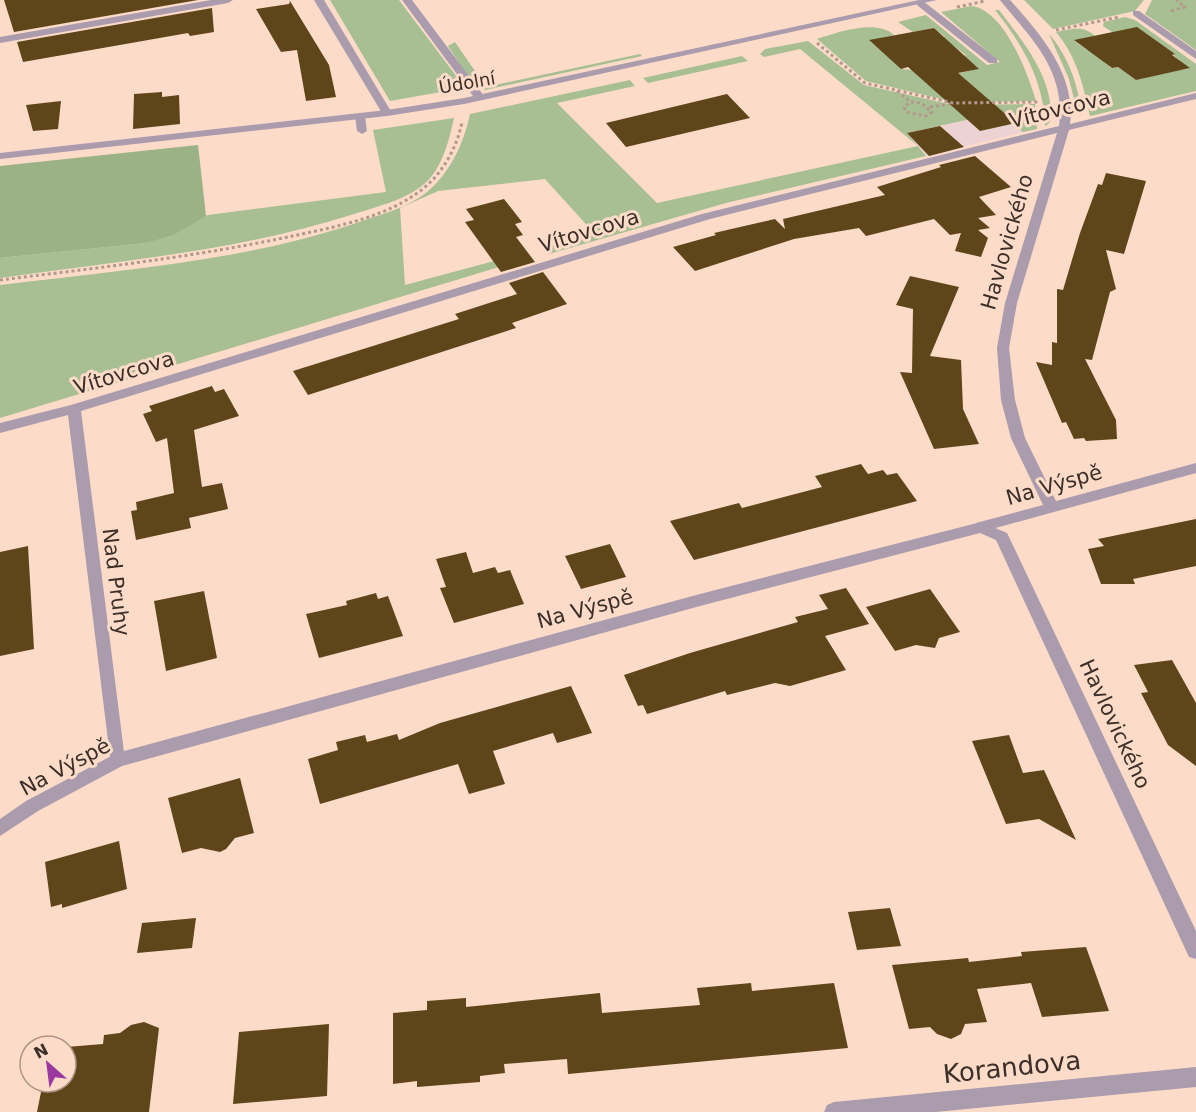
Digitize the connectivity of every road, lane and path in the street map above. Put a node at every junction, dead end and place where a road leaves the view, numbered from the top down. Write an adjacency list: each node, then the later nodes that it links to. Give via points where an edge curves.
1 (228, 0): 12 (street)
2 (319, 0): 23 (street)
3 (407, 0): 17 (street)
4 (932, 0): 7 (street, Údolní)
5 (1005, 0): 25 (street, Havlovického, via 1051,59 1066,101)
6 (1176, 0): 8 (path, via 1183,4 1183,9)
7 (920, 3): 10 (street, Údolní); 14 (street)
8 (1166, 10)
9 (1136, 13): 11 (path); 13 (street)
10 (800, 29): 15 (path, via 865,83); 17 (street, Údolní)
11 (1051, 31)
12 (0, 40)
13 (1196, 56)
14 (993, 61)
15 (897, 90): 19 (path); 21 (path)
16 (1196, 96): 25 (street, Vítovcova)
17 (480, 98): 18 (street, Údolní)
18 (465, 100): 23 (street, Údolní); 28 (path, via 460,132 437,177 397,205 334,227 219,253)
19 (911, 102): 22 (path); 22 (path, via 904,107 916,116 926,116 932,112)
20 (1040, 102): 21 (path)
21 (954, 103): 22 (path)
22 (930, 107)
23 (387, 113): 24 (street, Údolní)
24 (360, 116): 26 (street); 27 (street, Údolní)
25 (1064, 129): 29 (street, Vítovcova, via 706,216); 32 (street, Havlovického, via 1011,303 1003,348 1008,400 1018,438)
26 (362, 131)
27 (0, 156)
28 (0, 280)
29 (74, 409): 30 (street, Vítovcova); 34 (street, Nad Pruhy)
30 (0, 428)
31 (1196, 468): 32 (street, Na Výspě)
32 (1052, 508): 33 (street, Na Výspě)
33 (981, 527): 34 (street, Na Výspě); 36 (street, Havlovického, via 1002,537)
34 (117, 760): 35 (street, Na Výspě, via 32,806)
35 (0, 830)
36 (1196, 951)
37 (1196, 1077): 38 (street, Korandova)
38 (834, 1112)

